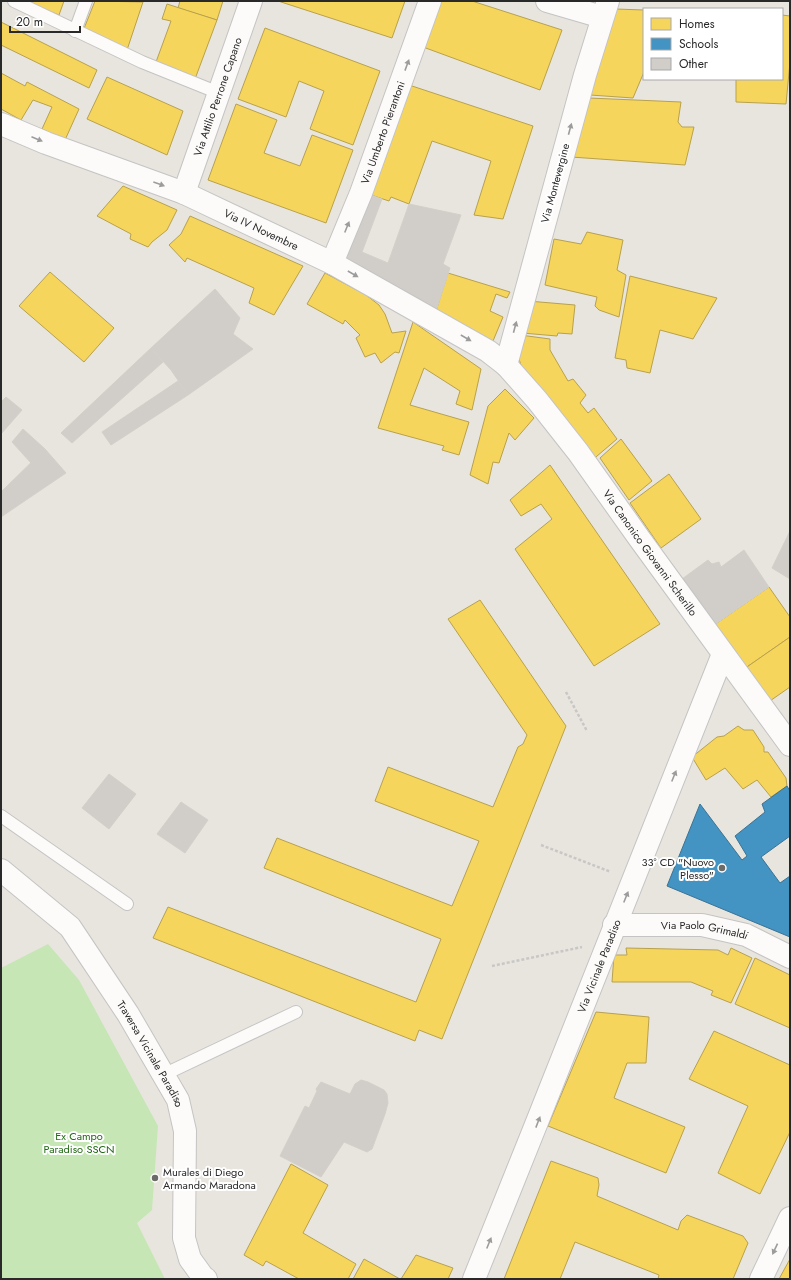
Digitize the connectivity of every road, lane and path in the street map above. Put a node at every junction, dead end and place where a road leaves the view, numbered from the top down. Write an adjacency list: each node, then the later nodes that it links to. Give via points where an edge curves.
1 (14, 1): 7 (lane)
2 (86, 1): 7 (lane)
3 (251, 1): 8 (street, Via Attilio Perrone Capano)
4 (430, 1): 11 (street, Via Umberto Pierantoni, one-way to 4, via 361,193)
5 (547, 1): 6 (street)
6 (605, 9): 12 (street, Via Montevergine, one-way to 6)
7 (75, 31): 8 (lane)
8 (218, 93): 10 (street, Via Attilio Perrone Capano)
9 (1, 124): 10 (street, Via IV Novembre, one-way to 10)
10 (184, 193): 11 (street, Via IV Novembre)
11 (332, 263): 12 (street, Via IV Novembre, one-way to 12, via 488,351)
12 (506, 365): 13 (street, Via Canonico Giovanni Scherillo, via 578,452)
13 (724, 654): 16 (street, Via Canonico Giovanni Scherillo); 20 (street, Via Vicinale Paradiso, one-way to 13)
14 (566, 692): 15 (path)
15 (587, 731)
16 (790, 745)
17 (1, 816): 21 (lane)
18 (541, 845): 20 (path)
19 (1, 870): 26 (street, Traversa Vicinale Paradiso, via 70,927 128,1014)
20 (632, 880): 22 (street, Via Vicinale Paradiso, one-way to 20)
21 (127, 904)
22 (611, 934): 23 (street, Via Paolo Grimaldi, via 702,925 746,935); 24 (path); 29 (street, Via Vicinale Paradiso, one-way to 22)
23 (790, 957)
24 (492, 966)
25 (296, 1012): 26 (lane)
26 (163, 1075): 28 (street, Traversa Vicinale Paradiso, via 178,1100 185,1131 184,1238 190,1259)
27 (790, 1219): 30 (street, one-way to 30)
28 (206, 1279)
29 (474, 1279)
30 (761, 1279)

